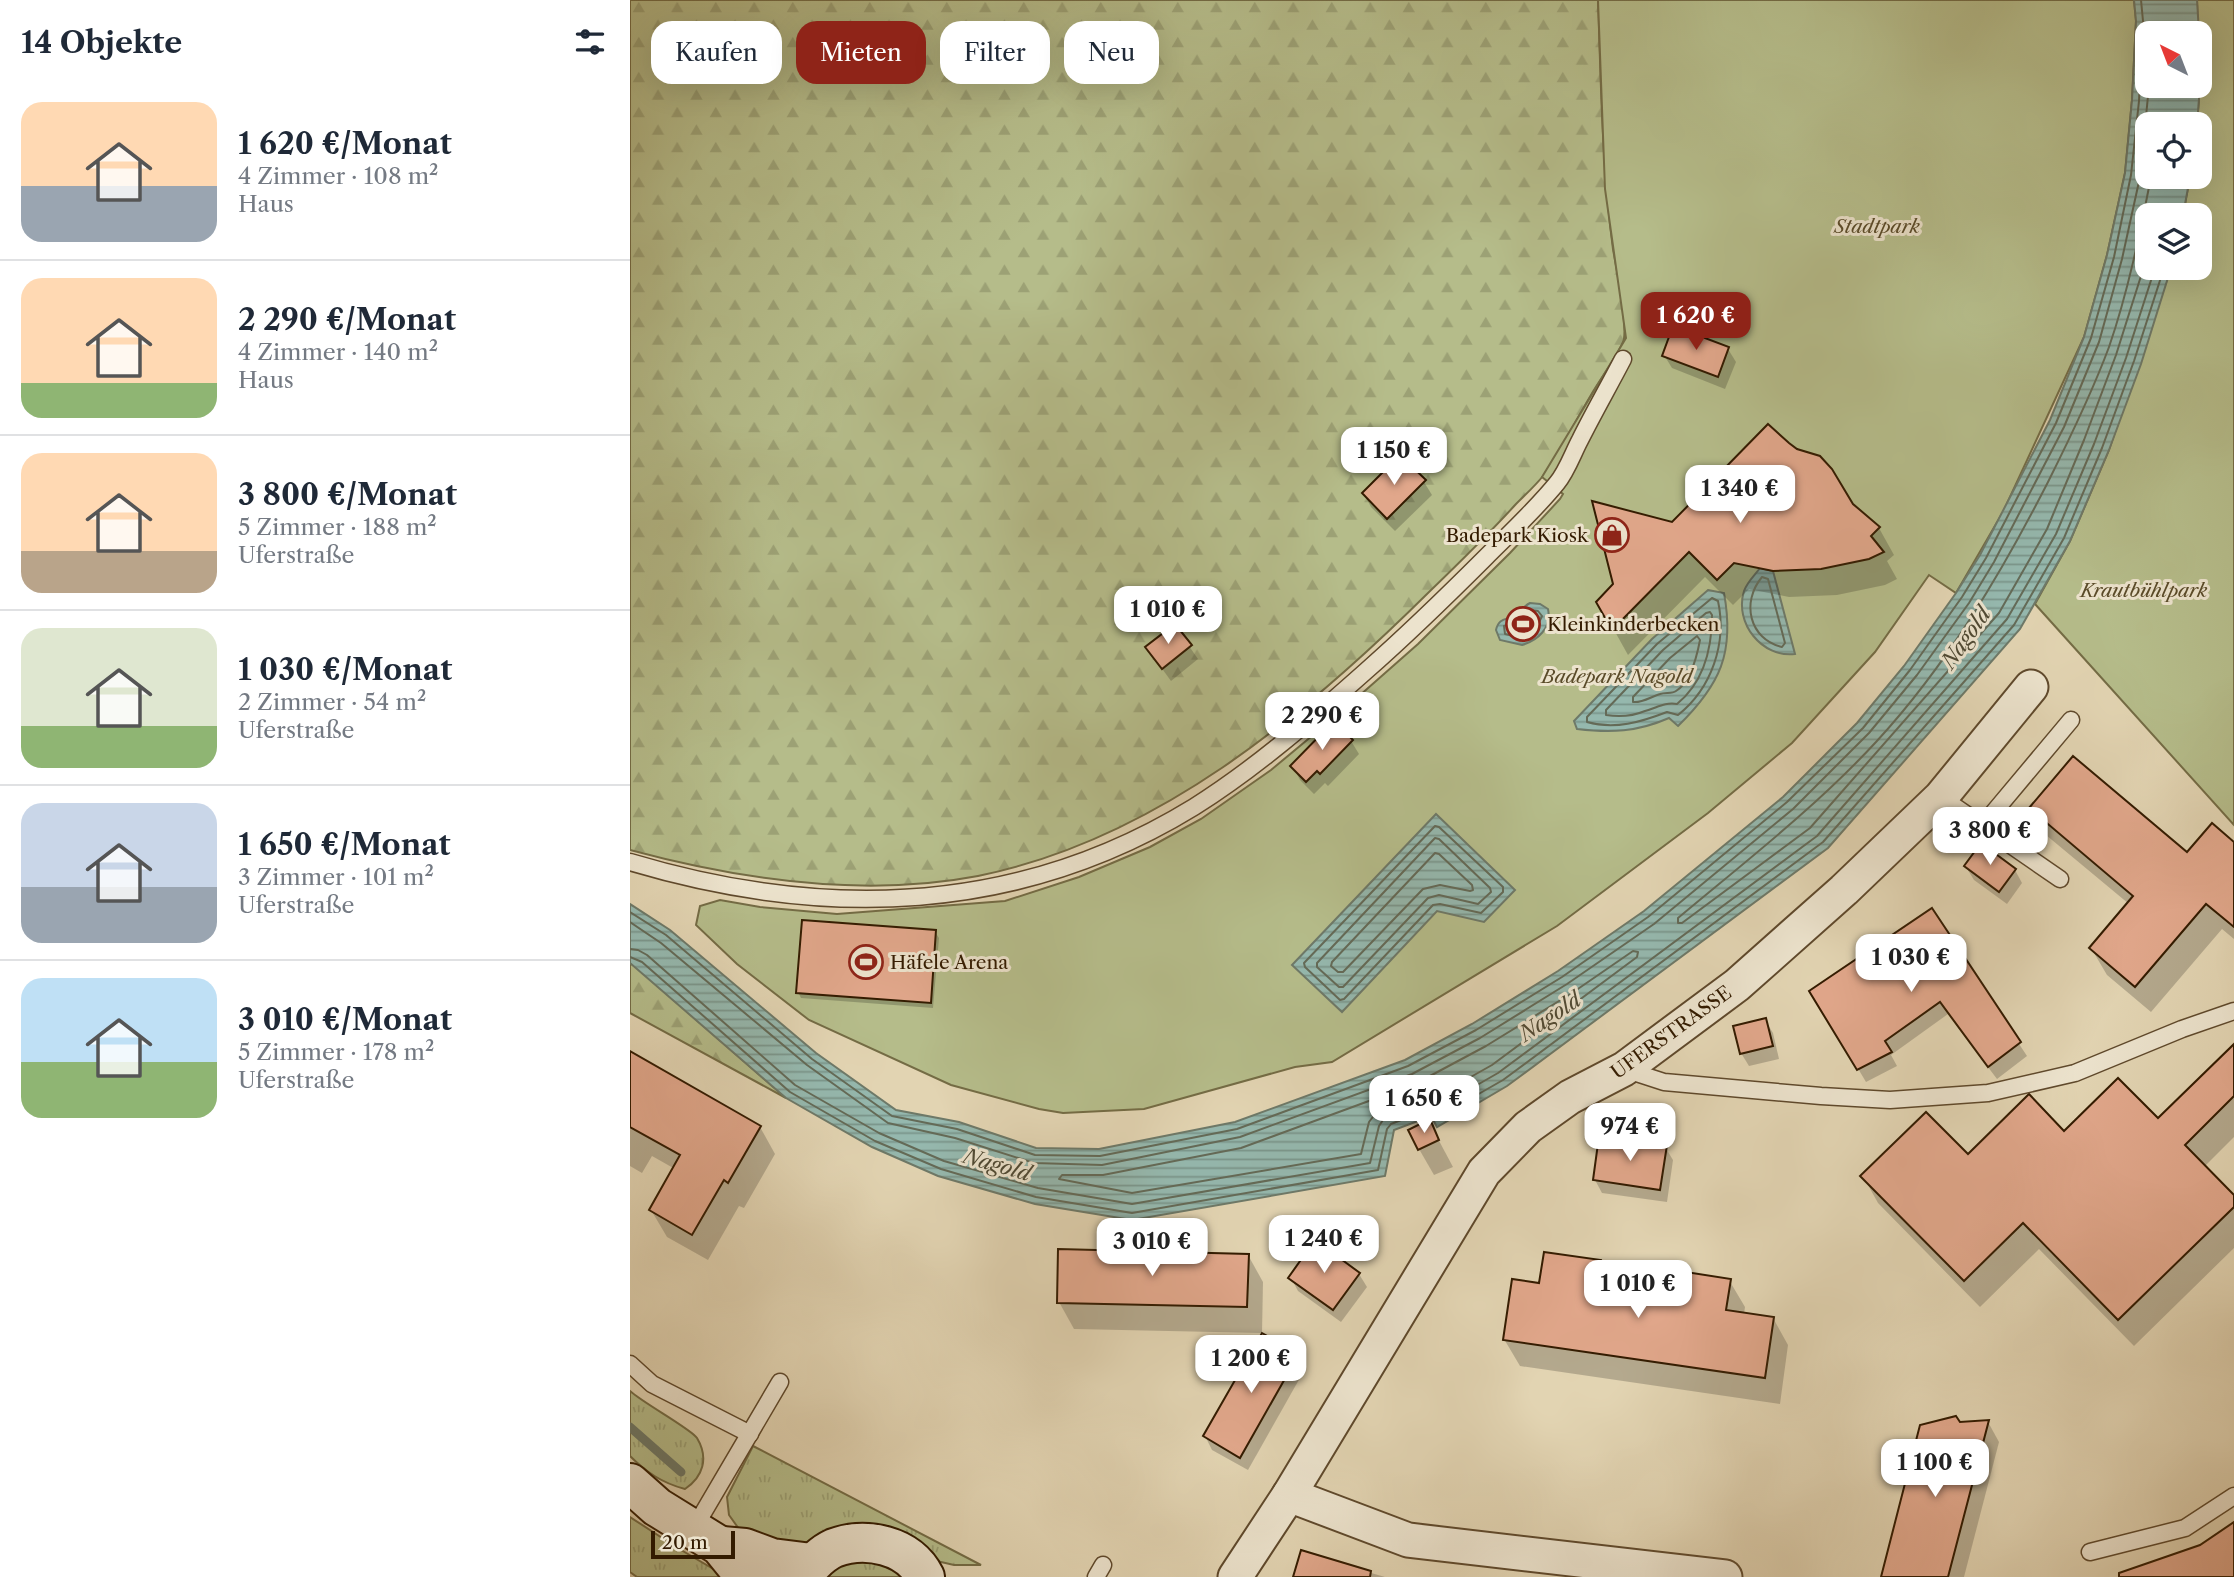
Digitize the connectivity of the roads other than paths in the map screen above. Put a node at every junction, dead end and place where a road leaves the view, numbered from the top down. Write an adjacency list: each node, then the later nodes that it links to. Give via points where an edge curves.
1 (1623, 359): 6 (lane, via 1559,481 1412,631 1265,757 1195,806 1144,834 1029,878 982,890 915,898 763,892 680,877)
2 (2031, 688): 4 (street, UFERSTRASSE)
3 (2071, 720): 5 (lane)
4 (1941, 797): 5 (lane); 9 (street, UFERSTRASSE, via 1737,985)
5 (1983, 825): 7 (lane)
6 (630, 862)
7 (2060, 879)
8 (2234, 1011): 9 (lane, via 2075,1073 1988,1093 1890,1100 1821,1097 1664,1082)
9 (1625, 1069): 14 (street, UFERSTRASSE, via 1570,1097 1528,1127 1484,1172)
10 (630, 1364): 12 (lane, via 652,1384)
11 (780, 1382): 12 (lane)
12 (750, 1434): 16 (lane)
13 (639, 1495): 16 (main road)
14 (1289, 1495): 21 (street, UFERSTRASSE); 22 (street, via 1408,1540)
15 (2234, 1496): 17 (lane, via 2185,1528)
16 (706, 1538): 18 (main road); 19 (main road)
17 (2090, 1552)
18 (807, 1570): 20 (main road, via 832,1549 856,1542 881,1544 904,1554)
19 (753, 1577)
20 (925, 1577)
21 (1235, 1577)
22 (1725, 1577)

